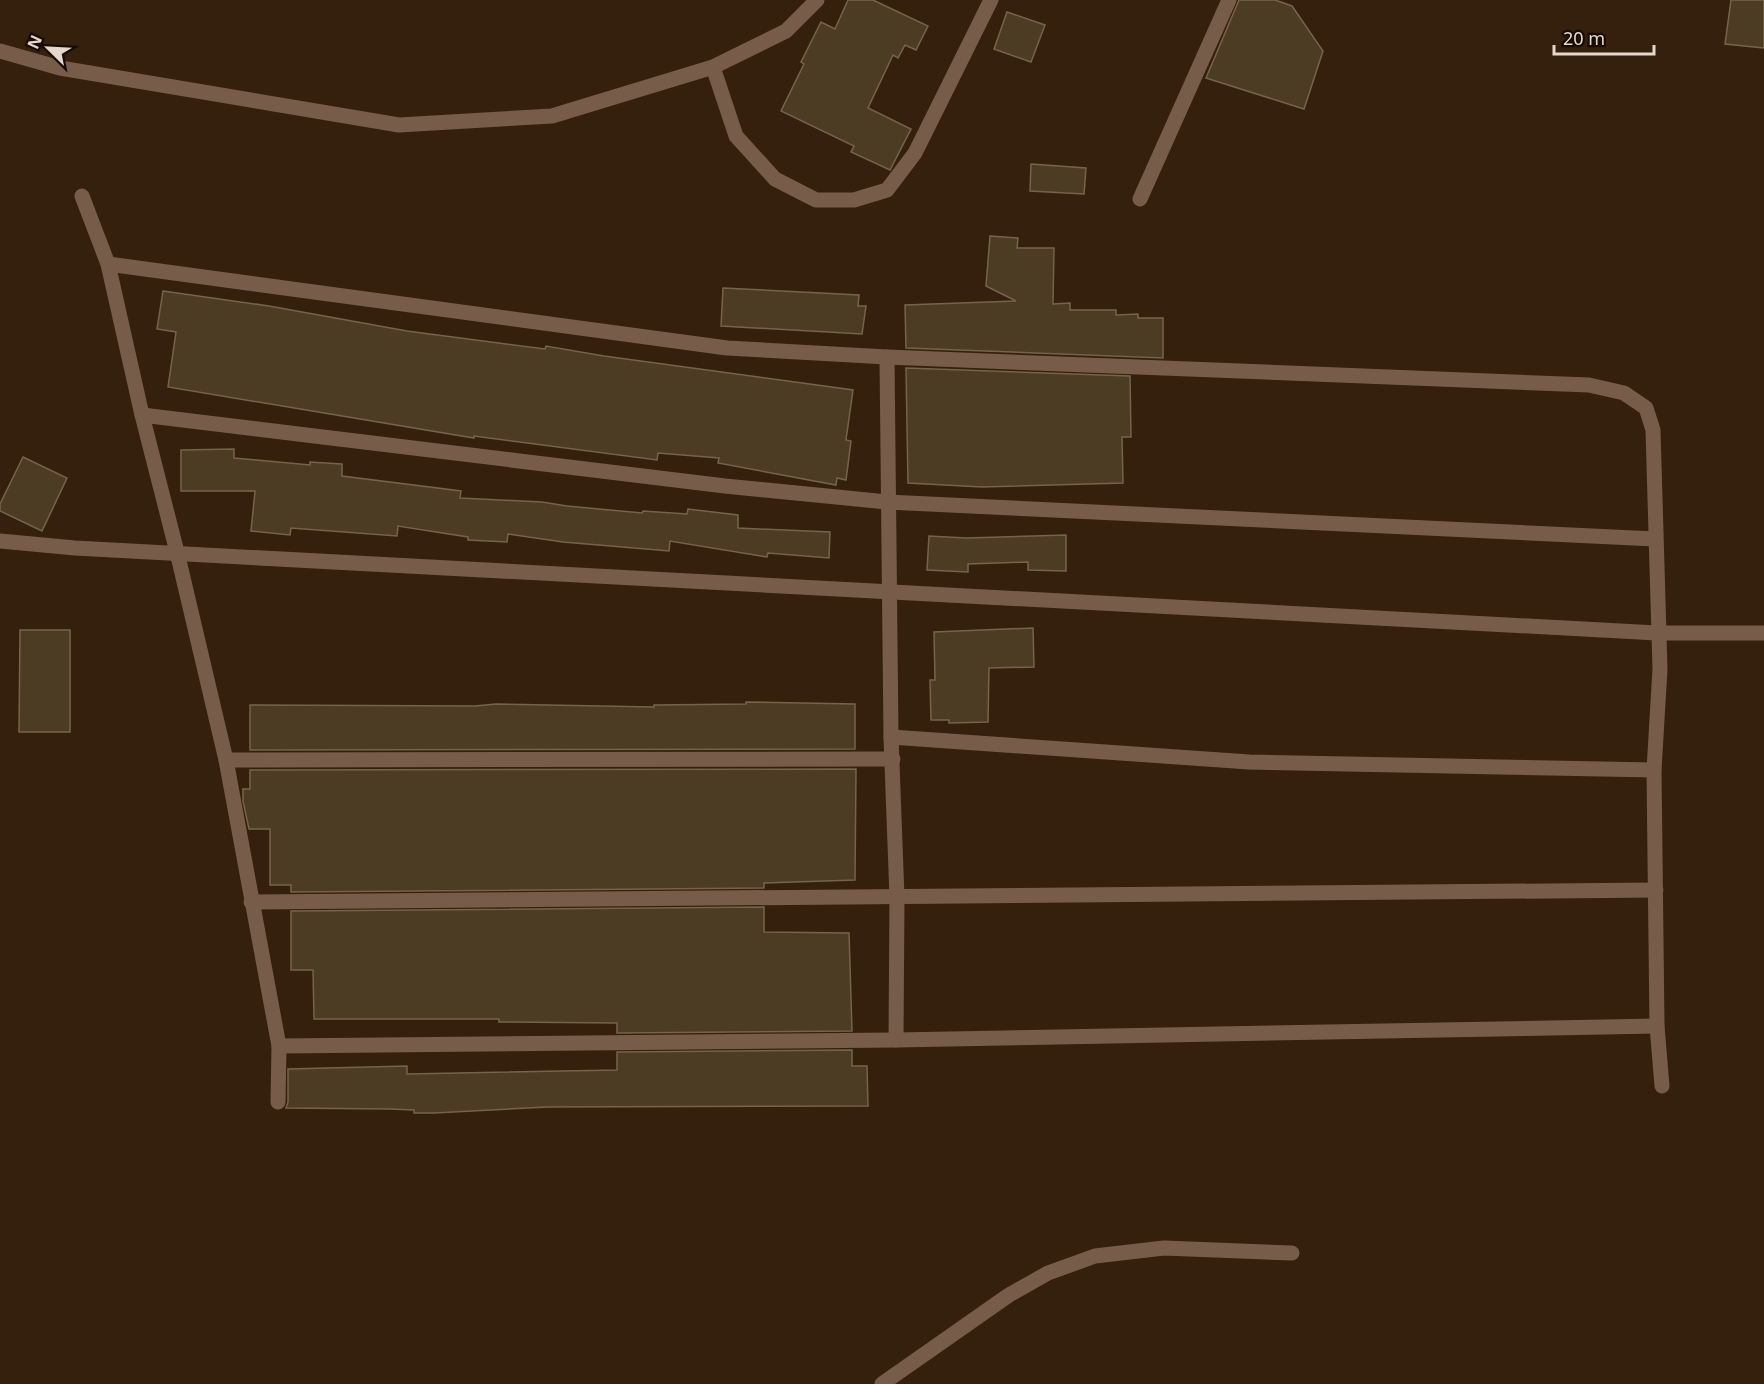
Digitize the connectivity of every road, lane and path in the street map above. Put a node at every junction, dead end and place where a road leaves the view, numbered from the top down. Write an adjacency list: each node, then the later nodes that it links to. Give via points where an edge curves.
1 (818, 0): 5 (street, via 786,32)
2 (991, 0): 5 (street, via 915,153 887,190 854,200 816,200 775,179 736,136)
3 (1229, 0): 7 (street)
4 (0, 51): 5 (street, via 60,68 399,125 552,116)
5 (713, 67)
6 (82, 196): 8 (street)
7 (1140, 199)
8 (108, 264): 9 (street, via 727,348); 10 (street)
9 (887, 357): 11 (street); 12 (street, via 1588,385 1624,393 1646,408 1653,430)
10 (142, 415): 11 (street); 14 (street)
11 (887, 502): 12 (street); 15 (street)
12 (1655, 539): 16 (street)
13 (0, 541): 14 (street)
14 (177, 552): 15 (street); 20 (street)
15 (888, 593): 16 (street); 18 (street)
16 (1657, 633): 17 (street); 21 (street, via 1660,669)
17 (1764, 633)
18 (891, 737): 19 (street); 21 (street, via 1249,762)
19 (893, 759): 20 (street); 23 (street)
20 (225, 760): 24 (street)
21 (1654, 770): 22 (street)
22 (1656, 890): 23 (street); 25 (street)
23 (897, 897): 24 (street); 26 (street)
24 (250, 902): 27 (street)
25 (1657, 1026): 26 (street); 28 (street)
26 (896, 1040): 27 (street)
27 (279, 1046): 29 (street)
28 (1662, 1086)
29 (278, 1102)
30 (1292, 1253): 31 (street, via 1164,1248 1095,1256 1048,1273 1009,1295)
31 (882, 1384)

